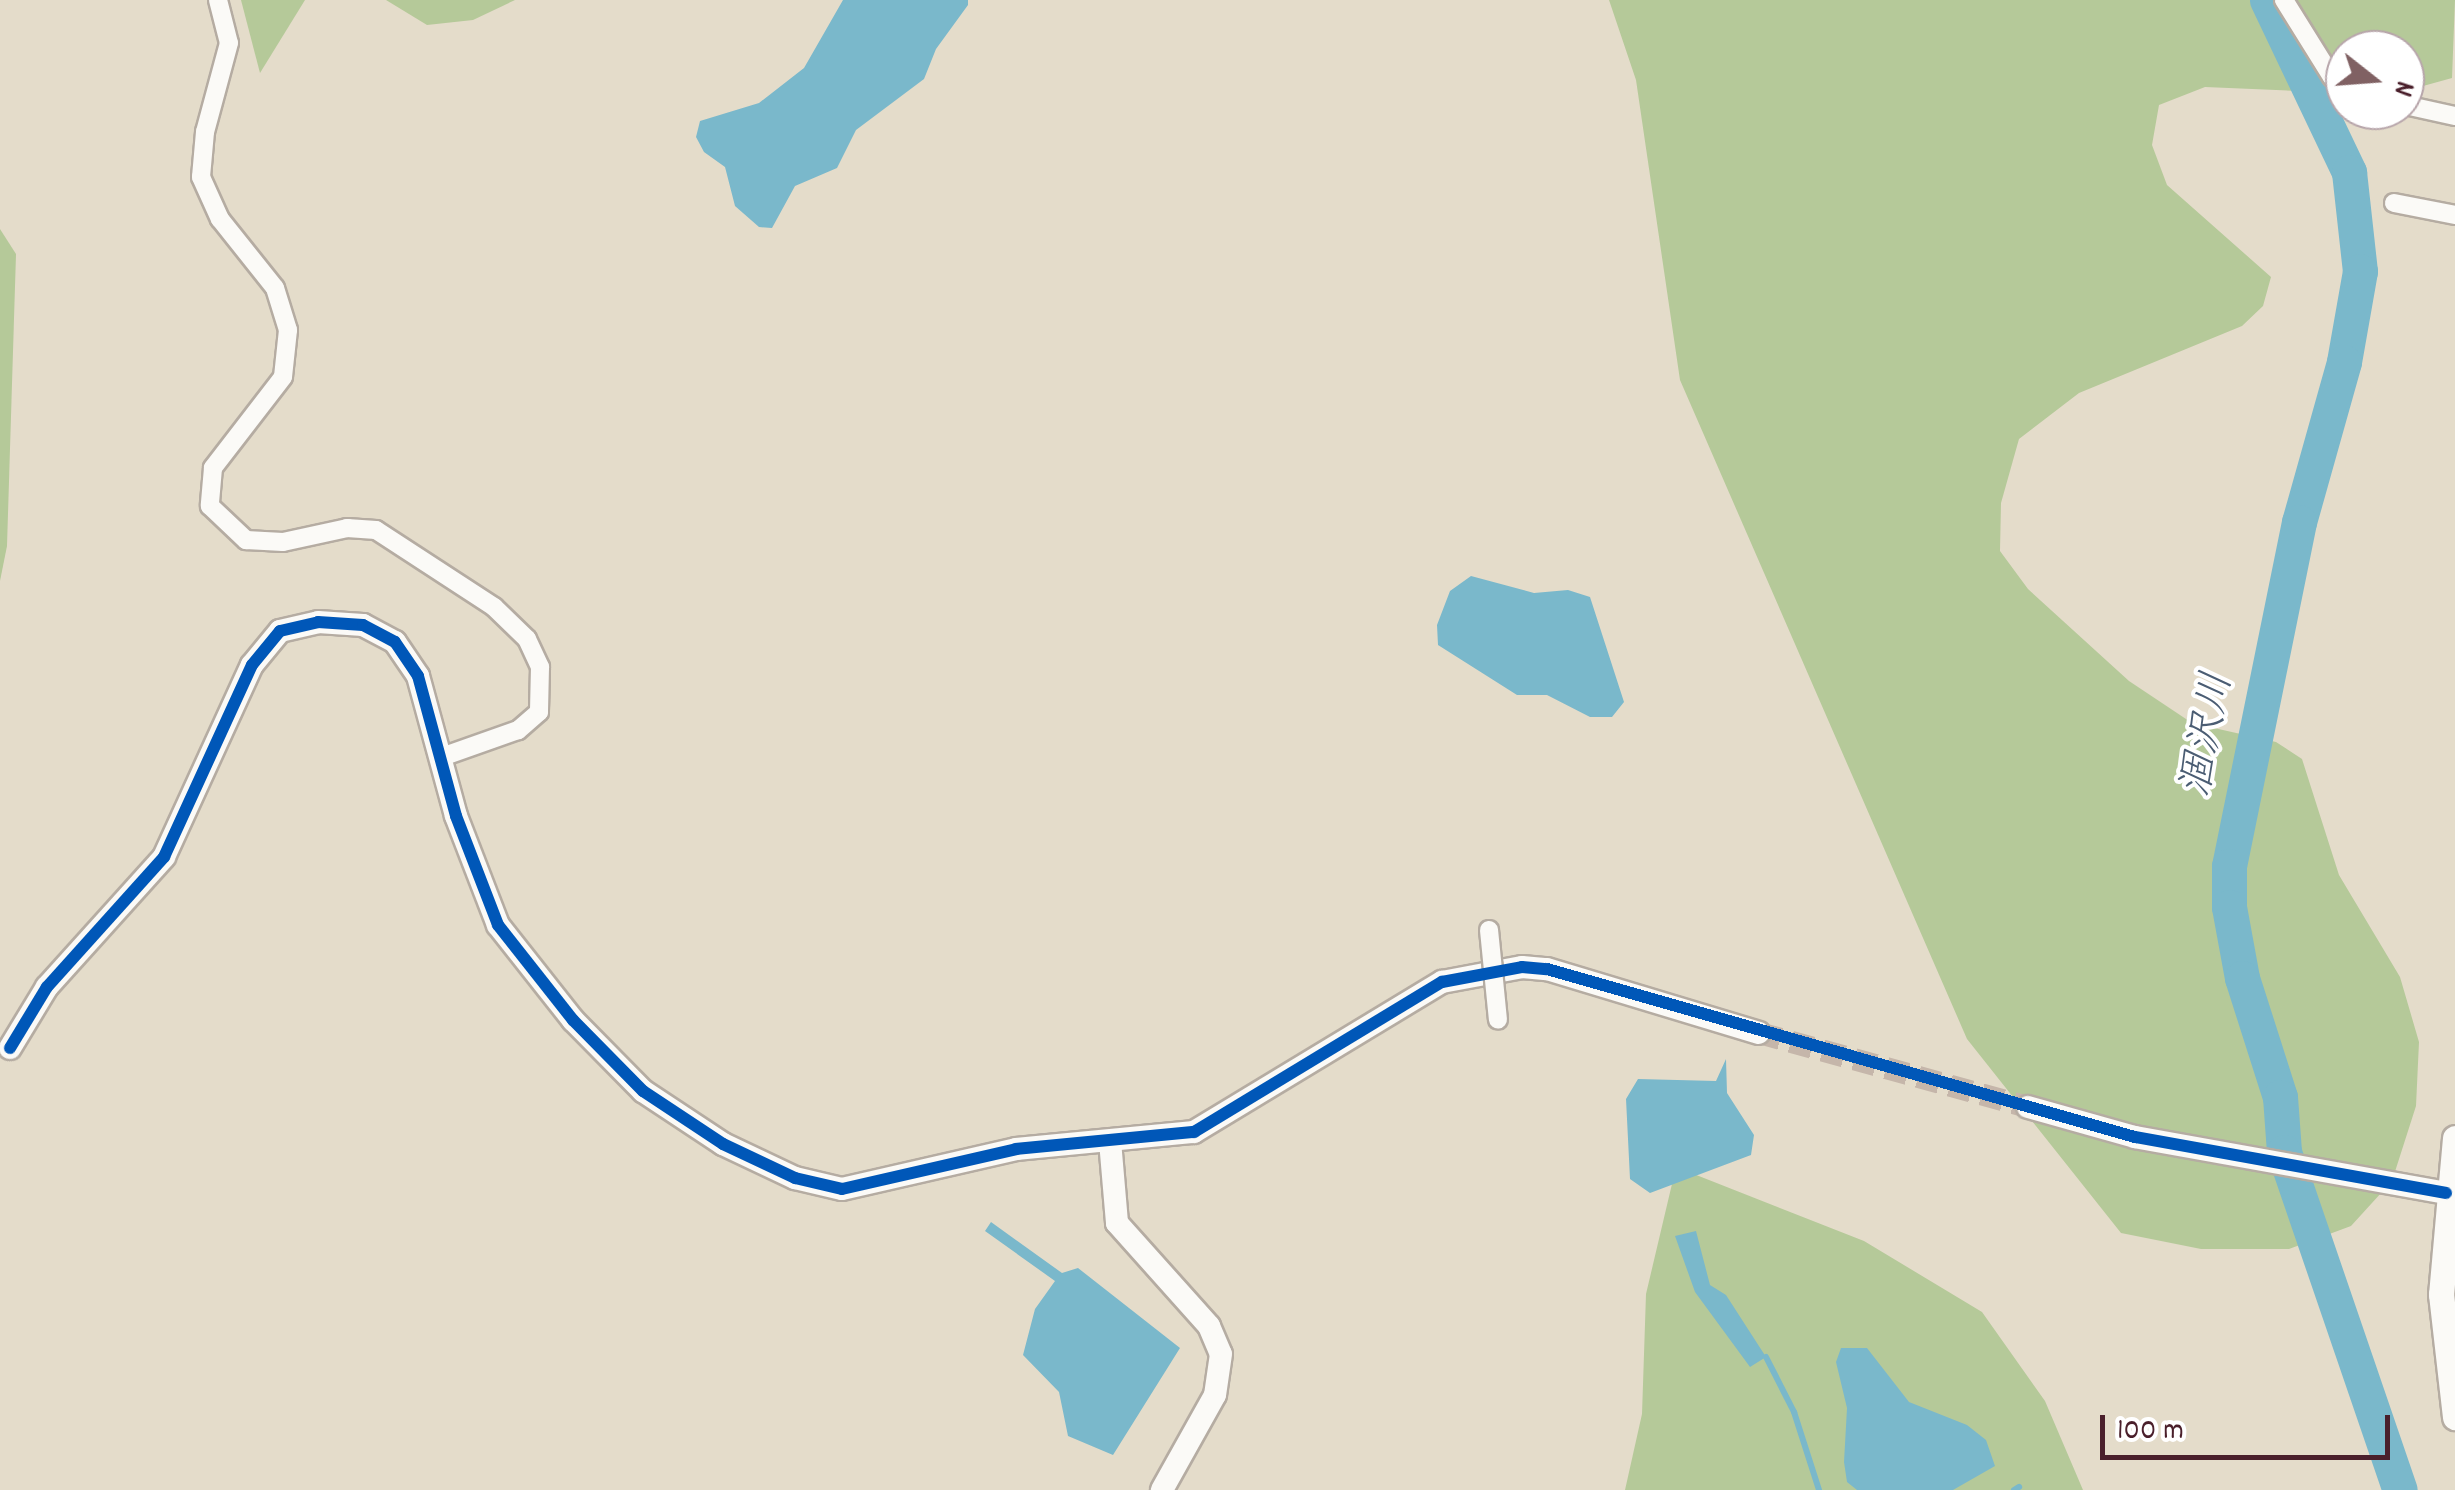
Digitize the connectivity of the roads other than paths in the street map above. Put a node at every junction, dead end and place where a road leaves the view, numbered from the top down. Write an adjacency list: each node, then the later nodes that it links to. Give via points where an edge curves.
1 (218, 0): 8 (street, via 228,43 202,177 220,219 275,288 288,330 283,377 213,468 210,506 246,540 376,530 494,607 526,639 540,668 539,712 518,730)
2 (2284, 0): 3 (street)
3 (2325, 65)
4 (2425, 109): 5 (street)
5 (2455, 116)
6 (2394, 203): 7 (street)
7 (2455, 216)
8 (444, 756): 12 (street, via 418,676 394,642 364,624 318,622 280,631 235,696 164,857 47,987); 15 (street, via 456,816 498,925 573,1020 643,1091 723,1144 795,1178 842,1189 1016,1150)
9 (1488, 930): 10 (street, bridge)
10 (1498, 1020)
11 (1758, 1033): 15 (street, via 1548,969 1522,967 1442,982 1194,1132)
12 (10, 1048)
13 (2028, 1107): 16 (street, via 2135,1137)
14 (2455, 1138): 16 (main road)
15 (1110, 1140): 18 (street, via 1117,1223 1209,1326 1221,1354 1215,1395)
16 (2446, 1194): 17 (main road, via 2441,1294)
17 (2455, 1416)
18 (1162, 1490)

